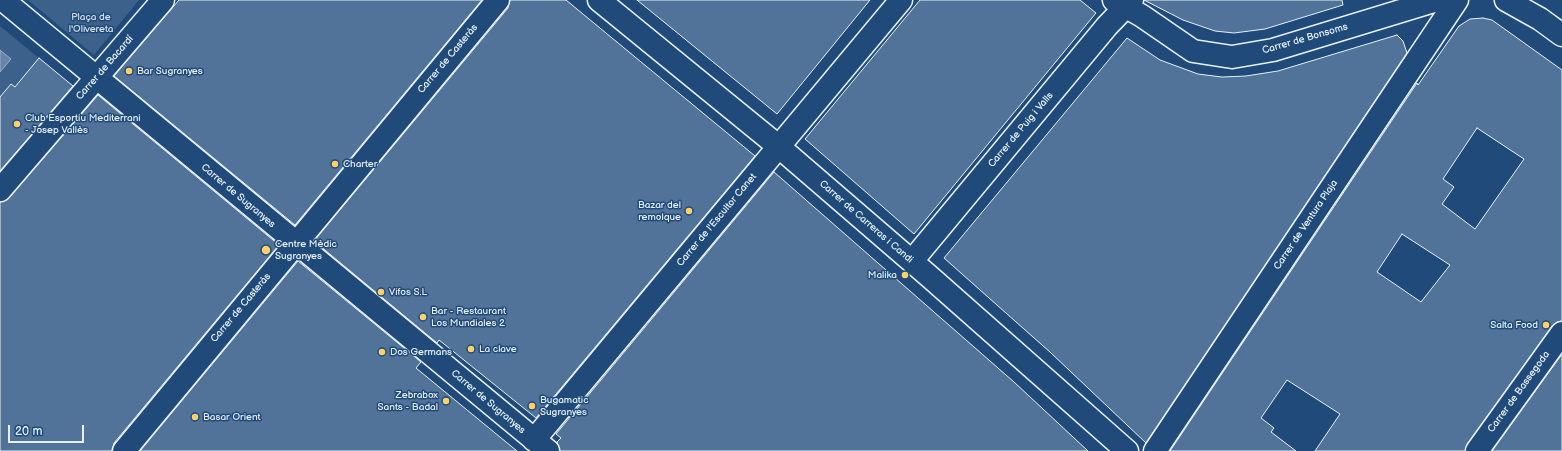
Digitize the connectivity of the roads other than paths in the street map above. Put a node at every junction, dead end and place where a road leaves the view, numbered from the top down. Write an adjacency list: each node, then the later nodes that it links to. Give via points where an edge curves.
1 (3, 0): 11 (street, Carrer de Sugranyes)
2 (163, 0): 11 (street, Carrer de Bacardí)
3 (498, 0): 14 (street, Carrer de Casteràs)
4 (599, 0): 12 (street, Carrer de Carreras i Candi)
5 (901, 0): 12 (street, Carrer de l'Escultor Canet)
6 (1437, 0): 9 (street, Carrer de Bonsoms, via 1273,50 1232,58 1193,51)
7 (1457, 0): 20 (street, Carrer de Ventura Plaja)
8 (1506, 0): 10 (street)
9 (1124, 2): 15 (street, Carrer de Puig i Valls)
10 (1562, 35)
11 (96, 78): 13 (street, Carrer de Bacardí); 14 (street, Carrer de Sugranyes)
12 (778, 146): 15 (street, Carrer de Carreras i Candi); 17 (street, Carrer de l'Escultor Canet)
13 (0, 190)
14 (296, 243): 17 (street, Carrer de Sugranyes); 18 (street, Carrer de Casteràs)
15 (912, 261): 19 (street, Carrer de Carreras i Candi)
16 (1562, 333): 21 (street, Carrer de Bassegoda)
17 (541, 446)
18 (124, 451)
19 (1127, 451)
20 (1155, 451)
21 (1476, 451)

